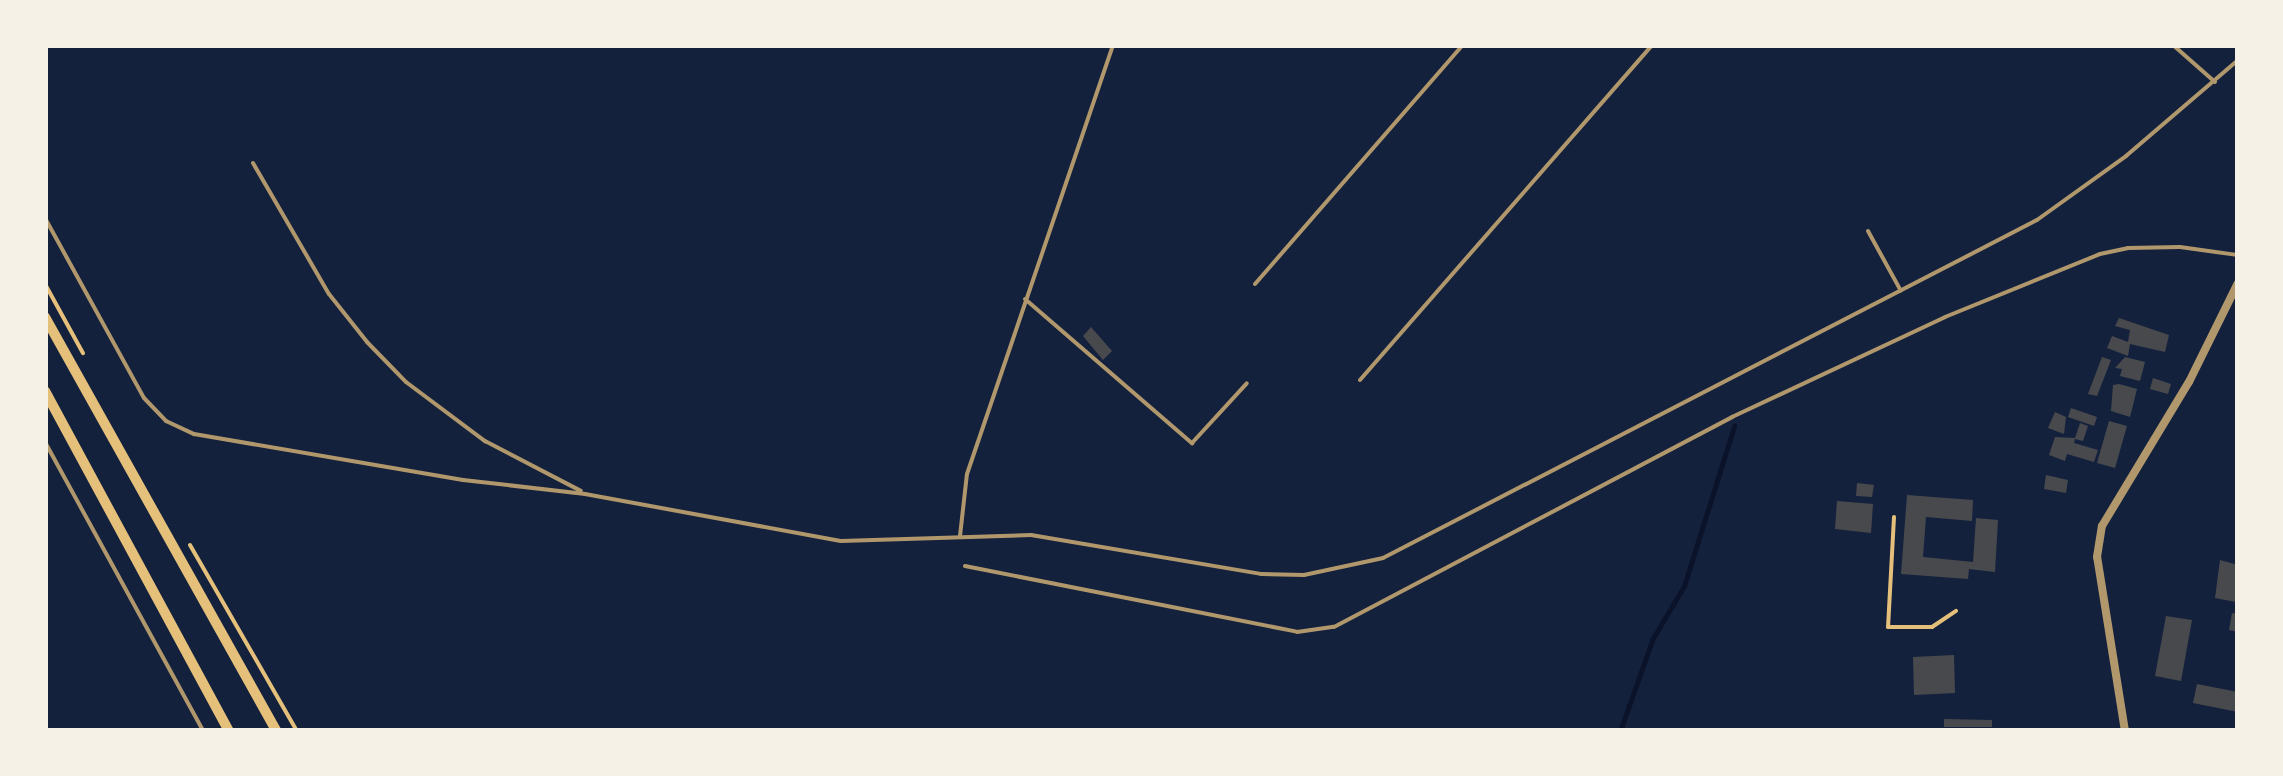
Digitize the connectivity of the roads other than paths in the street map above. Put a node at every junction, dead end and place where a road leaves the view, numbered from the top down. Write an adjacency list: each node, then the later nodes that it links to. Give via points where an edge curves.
1 (1462, 45): 12 (lane)
2 (1652, 45): 16 (lane)
3 (2173, 45): 6 (lane)
4 (1113, 46): 14 (lane)
5 (2238, 60): 6 (lane)
6 (2215, 82): 13 (lane, via 2037,220)
7 (254, 163): 20 (lane, via 330,294 406,382 485,441)
8 (45, 218): 20 (lane, via 144,398 166,421 194,434)
9 (1868, 230): 13 (lane)
10 (2238, 255): 22 (lane, via 2128,248 1945,316 1732,417 1334,626 1297,632)
11 (2238, 283): 26 (street, via 2189,382 2102,526 2097,557)
12 (1255, 284)
13 (1901, 291): 21 (lane, via 1383,558 1342,570 1261,574 1031,535)
14 (1025, 299): 17 (lane, via 1192,443); 21 (lane, via 968,474)
15 (45, 317): 25 (main road)
16 (1360, 380)
17 (1247, 383)
18 (45, 391): 24 (main road)
19 (45, 442): 23 (lane)
20 (586, 494): 21 (lane, via 841,542)
21 (960, 537)
22 (965, 566)
23 (203, 731)
24 (228, 731)
25 (276, 731)
26 (2124, 731)

